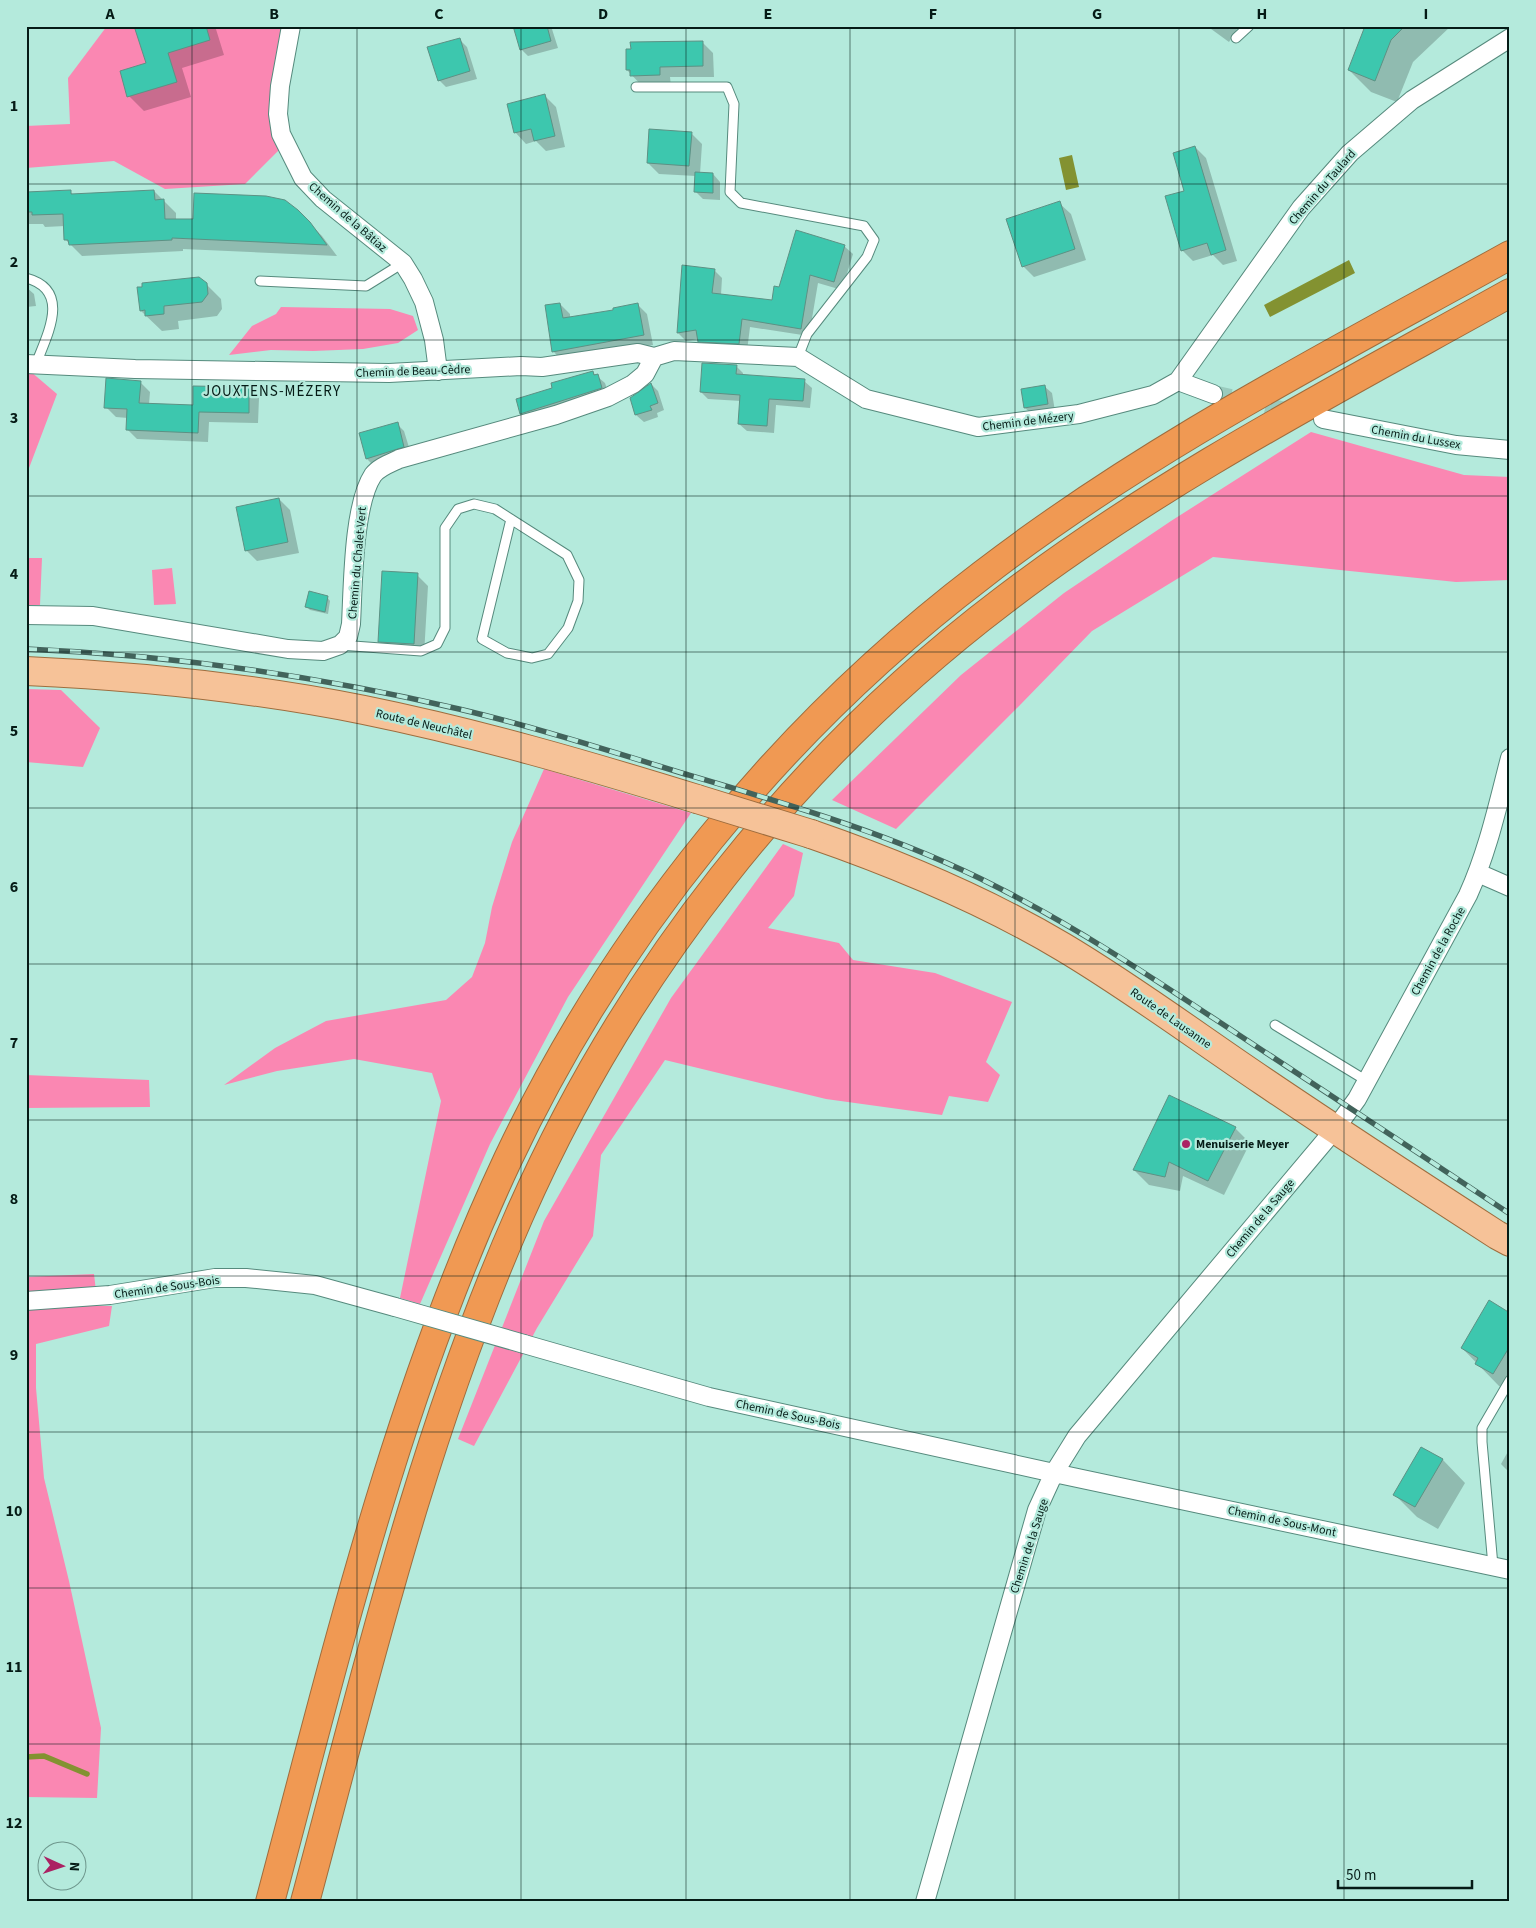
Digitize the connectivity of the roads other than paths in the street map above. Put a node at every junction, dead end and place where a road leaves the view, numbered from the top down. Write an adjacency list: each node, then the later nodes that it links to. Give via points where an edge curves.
1 (291, 26): 7 (street, Chemin de la Bâtiaz, via 280,86 278,114 281,134 303,178 323,199)
2 (1249, 26): 3 (lane)
3 (1236, 38)
4 (1510, 38): 15 (street, Chemin du Taulard, via 1412,100 1350,153 1301,208)
5 (636, 87): 12 (lane, via 727,86 734,104 730,192 741,203 864,226 874,240 867,258 807,334)
6 (1510, 255): 35 (highway, via 1169,448 1083,502 982,574 904,638 828,709 695,858 636,938 560,1059 509,1157 465,1256 426,1360 378,1508)
7 (403, 263): 9 (lane, via 366,286); 14 (street, Chemin de la Bâtiaz, via 424,302)
8 (26, 278): 13 (lane, via 43,285 53,303 53,320)
9 (260, 281)
10 (1510, 293): 36 (highway, via 1187,476 1101,531 1003,601 928,662 854,730 787,802 699,909 637,998 562,1126 518,1218 477,1319 407,1528)
11 (654, 357): 12 (street, Chemin de Beau-Cèdre, via 674,351); 14 (street, Chemin de Beau-Cèdre, via 638,353 542,368 521,366); 21 (street, Chemin du Chalet-Vert, via 645,374 608,397 556,415 399,458 374,474 360,511 351,624 348,637)
12 (798, 358): 15 (street, Chemin de Mézery, via 866,399 978,428 1079,414 1154,395)
13 (31, 364): 14 (street, Chemin de Beau-Cèdre, via 140,369)
14 (438, 371)
15 (1178, 381): 16 (street)
16 (1213, 394)
17 (1323, 419): 18 (street, Chemin du Lussex, via 1456,444)
18 (1510, 450)
19 (512, 519): 19 (lane, via 567,555 579,580 578,601 568,628 548,654 532,658 507,653 482,639); 21 (lane, via 495,509 474,504 458,509 445,528 445,628 437,644 421,651)
20 (26, 614): 21 (street, via 93,616 288,649 323,650)
21 (340, 645)
22 (26, 671): 24 (main road, Route de Neuchâtel, bridge, via 205,685 365,710 514,745)
23 (1510, 758): 25 (street, Chemin de la Roche)
24 (811, 834): 29 (main road, Route de Lausanne, via 958,892 1062,946)
25 (1478, 873): 26 (street); 28 (street, Chemin de la Roche)
26 (1510, 887)
27 (1275, 1024): 28 (lane)
28 (1367, 1081): 29 (street, Chemin de la Roche)
29 (1335, 1130): 30 (main road, Route de Lausanne); 33 (street, Chemin de la Sauge, via 1077,1436)
30 (1510, 1242)
31 (26, 1301): 33 (street, Chemin de Sous-Bois, bridge, via 110,1295 215,1278 315,1284 708,1396)
32 (1510, 1380): 34 (lane, via 1482,1428)
33 (1054, 1473): 34 (street, Chemin de Sous-Mont); 37 (street, Chemin de la Sauge, via 1037,1510)
34 (1501, 1568)
35 (270, 1902)
36 (305, 1902)
37 (924, 1902)

